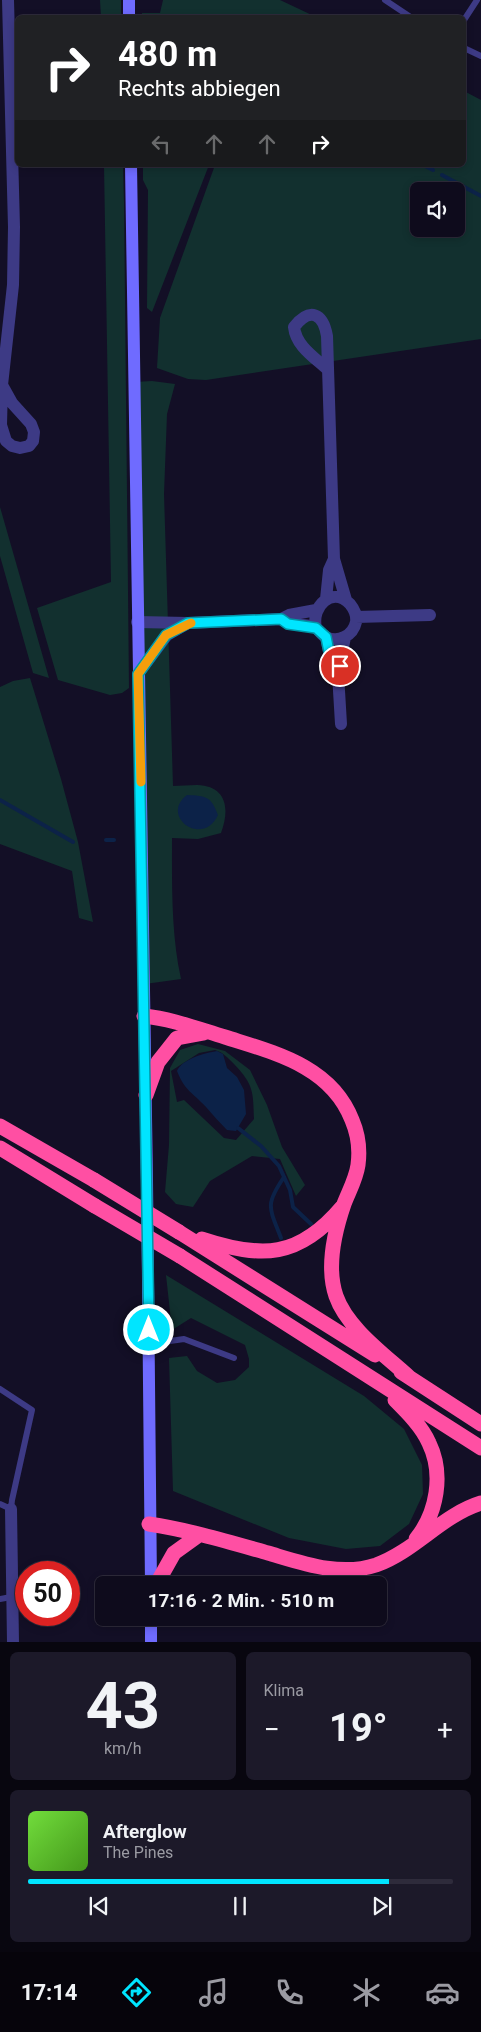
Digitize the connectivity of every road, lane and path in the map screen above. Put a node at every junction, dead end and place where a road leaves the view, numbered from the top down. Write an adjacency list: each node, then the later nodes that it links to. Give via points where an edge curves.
1 (8, 0): 12 (street, via 14,227 13,285)
2 (129, 0): 5 (main road)
3 (385, 0): 6 (lane)
4 (479, 0): 7 (lane)
5 (129, 15)
6 (408, 15)
7 (466, 17)
8 (466, 49): 9 (lane)
9 (481, 56)
10 (132, 167): 20 (main road)
11 (328, 369): 13 (street)
12 (2, 385)
13 (334, 559): 14 (street, via 329,570); 15 (street)
14 (326, 599): 15 (street); 16 (street)
15 (346, 600): 18 (street)
16 (316, 610): 19 (street); 22 (street)
17 (430, 615): 18 (street)
18 (356, 617): 24 (street, via 352,632)
19 (281, 619): 21 (street); 22 (street, via 288,624)
20 (137, 622): 21 (street); 25 (main road)
21 (188, 623): 25 (street, via 166,635)
22 (316, 628): 23 (street)
23 (326, 637): 24 (street, via 336,640); 26 (street, via 332,666)
24 (345, 637): 26 (street)
25 (138, 674): 28 (main road)
26 (338, 674): 27 (street)
27 (340, 724)
28 (144, 1016): 29 (highway, via 170,1020); 30 (main road)
29 (210, 1033): 30 (highway, via 177,1038 158,1062); 33 (highway, via 282,1056 324,1079 339,1094 356,1129 359,1150 356,1176)
30 (146, 1095): 35 (main road)
31 (0, 1126): 34 (highway, bridge)
32 (0, 1148): 38 (highway, bridge, via 180,1256)
33 (344, 1204): 34 (highway, via 313,1236 284,1249 243,1250); 37 (highway, via 331,1262 337,1298 349,1320)
34 (179, 1232): 37 (highway)
35 (149, 1344): 36 (lane, via 184,1339); 44 (main road)
36 (234, 1358)
37 (409, 1377): 40 (highway)
38 (379, 1383): 41 (highway); 46 (highway, via 420,1428 430,1444 435,1462 434,1506)
39 (0, 1389): 43 (lane, via 32,1410 12,1500)
40 (481, 1424)
41 (481, 1448)
42 (481, 1503): 46 (highway, via 454,1516)
43 (6, 1506): 49 (street)
44 (149, 1524): 45 (highway); 47 (main road)
45 (199, 1535): 46 (highway, via 332,1569 371,1566); 48 (highway, via 174,1553)
46 (410, 1546)
47 (150, 1576)
48 (161, 1576)
49 (6, 1598): 51 (street)
50 (151, 1626): 52 (main road)
51 (13, 1642)
52 (151, 1642)

